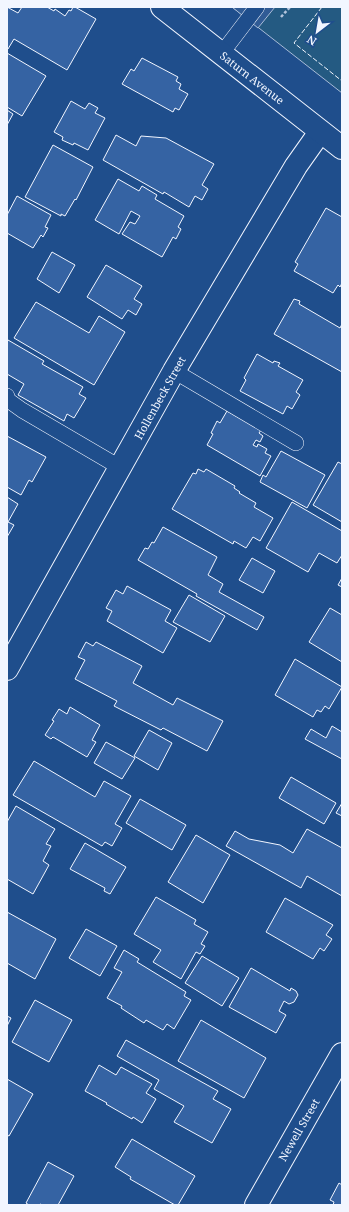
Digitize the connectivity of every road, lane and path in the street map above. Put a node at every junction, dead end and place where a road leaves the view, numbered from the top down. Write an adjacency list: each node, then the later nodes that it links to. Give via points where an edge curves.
1 (162, 7): 3 (street, Saturn Avenue)
2 (257, 7): 3 (lane)
3 (222, 54): 4 (street, Saturn Avenue)
4 (320, 132): 5 (street, Saturn Avenue); 6 (street, Hollenbeck Street, via 296,166)
5 (342, 148)
6 (174, 371): 8 (lane); 9 (street, Hollenbeck Street)
7 (7, 396): 9 (lane, via 8,400 22,410)
8 (296, 443)
9 (121, 468): 10 (street, Hollenbeck Street)
10 (7, 669)
11 (342, 1054): 12 (street, Newell Street)
12 (256, 1205)

